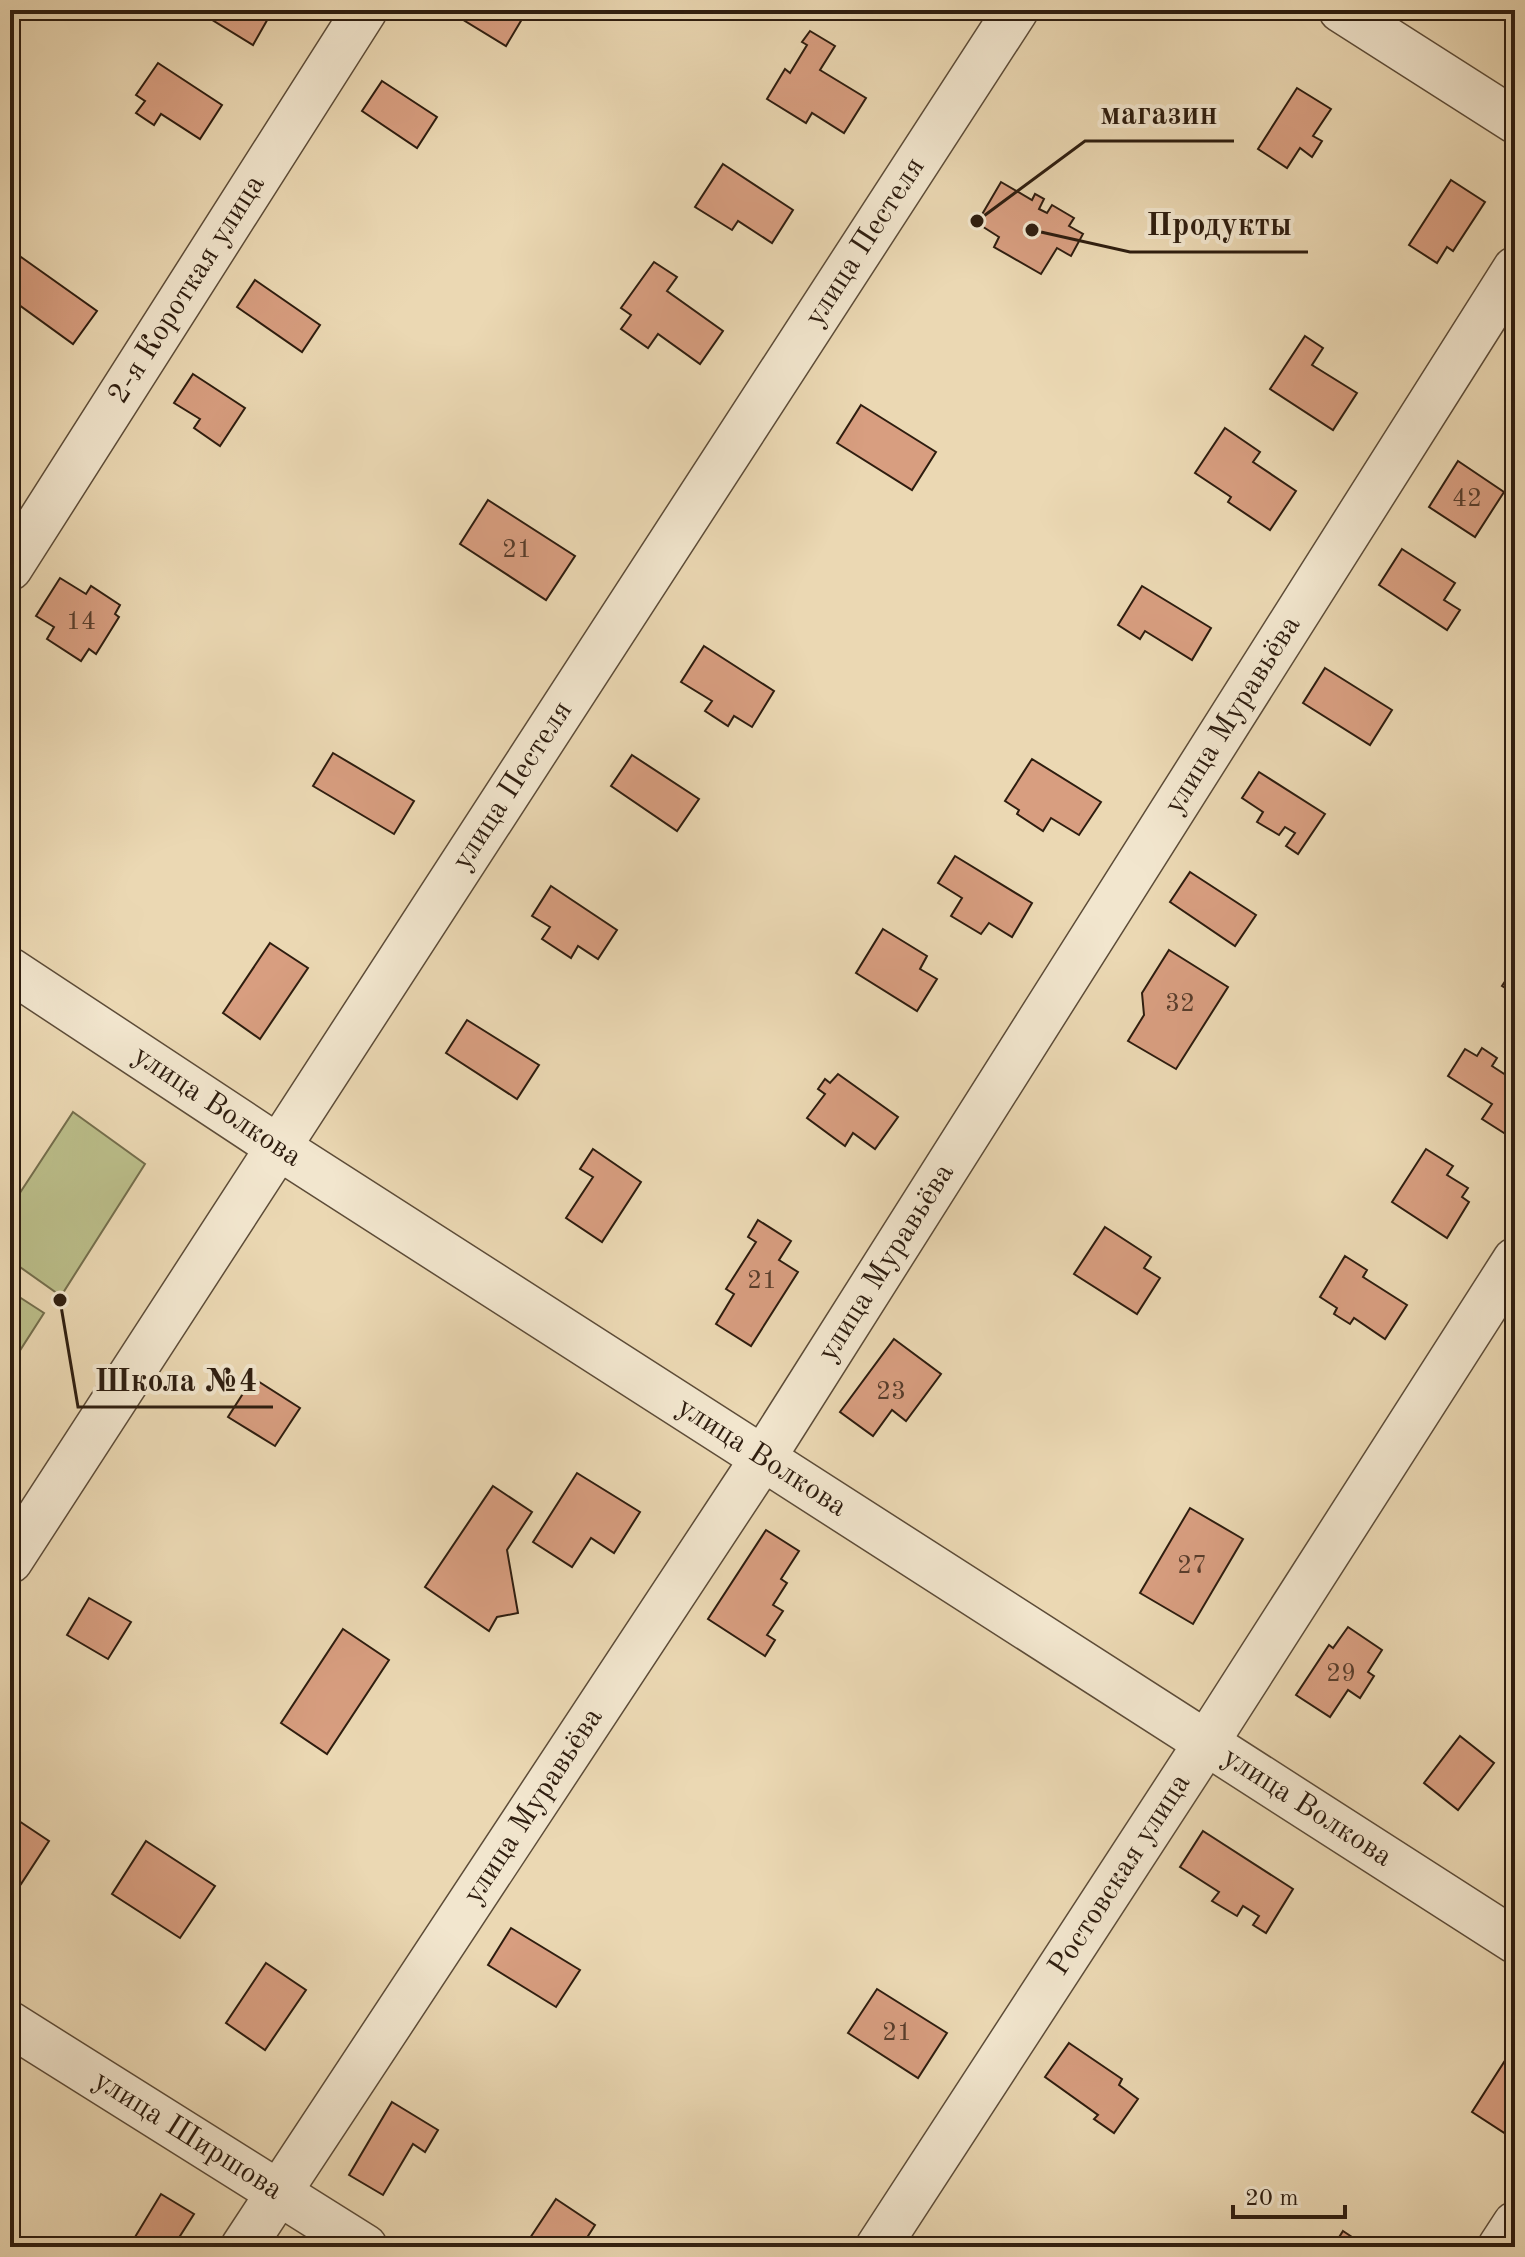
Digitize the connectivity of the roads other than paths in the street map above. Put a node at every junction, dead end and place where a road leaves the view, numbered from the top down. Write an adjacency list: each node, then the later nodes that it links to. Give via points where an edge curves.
1 (365, 10): 6 (street, 2-я Короткая улица)
2 (1016, 10): 8 (street, улица Пестеля)
3 (1341, 10): 4 (street)
4 (1515, 121)
5 (1515, 269): 10 (street, улица Муравьёва)
6 (10, 568)
7 (10, 970): 8 (street, улица Волкова)
8 (278, 1147): 10 (street, улица Волкова); 11 (street, улица Пестеля)
9 (1515, 1260): 12 (street, Ростовская улица)
10 (763, 1458): 12 (street, улица Волкова); 15 (street, улица Муравьёва)
11 (10, 1561)
12 (1206, 1743): 13 (street, улица Волкова); 19 (street, Ростовская улица)
13 (1515, 1941)
14 (10, 2024): 15 (street, улица Ширшова)
15 (279, 2192): 17 (street, улица Муравьёва); 18 (street, улица Ширшова)
16 (1515, 2224): 20 (street)
17 (243, 2247)
18 (365, 2247)
19 (878, 2247)
20 (1500, 2247)

